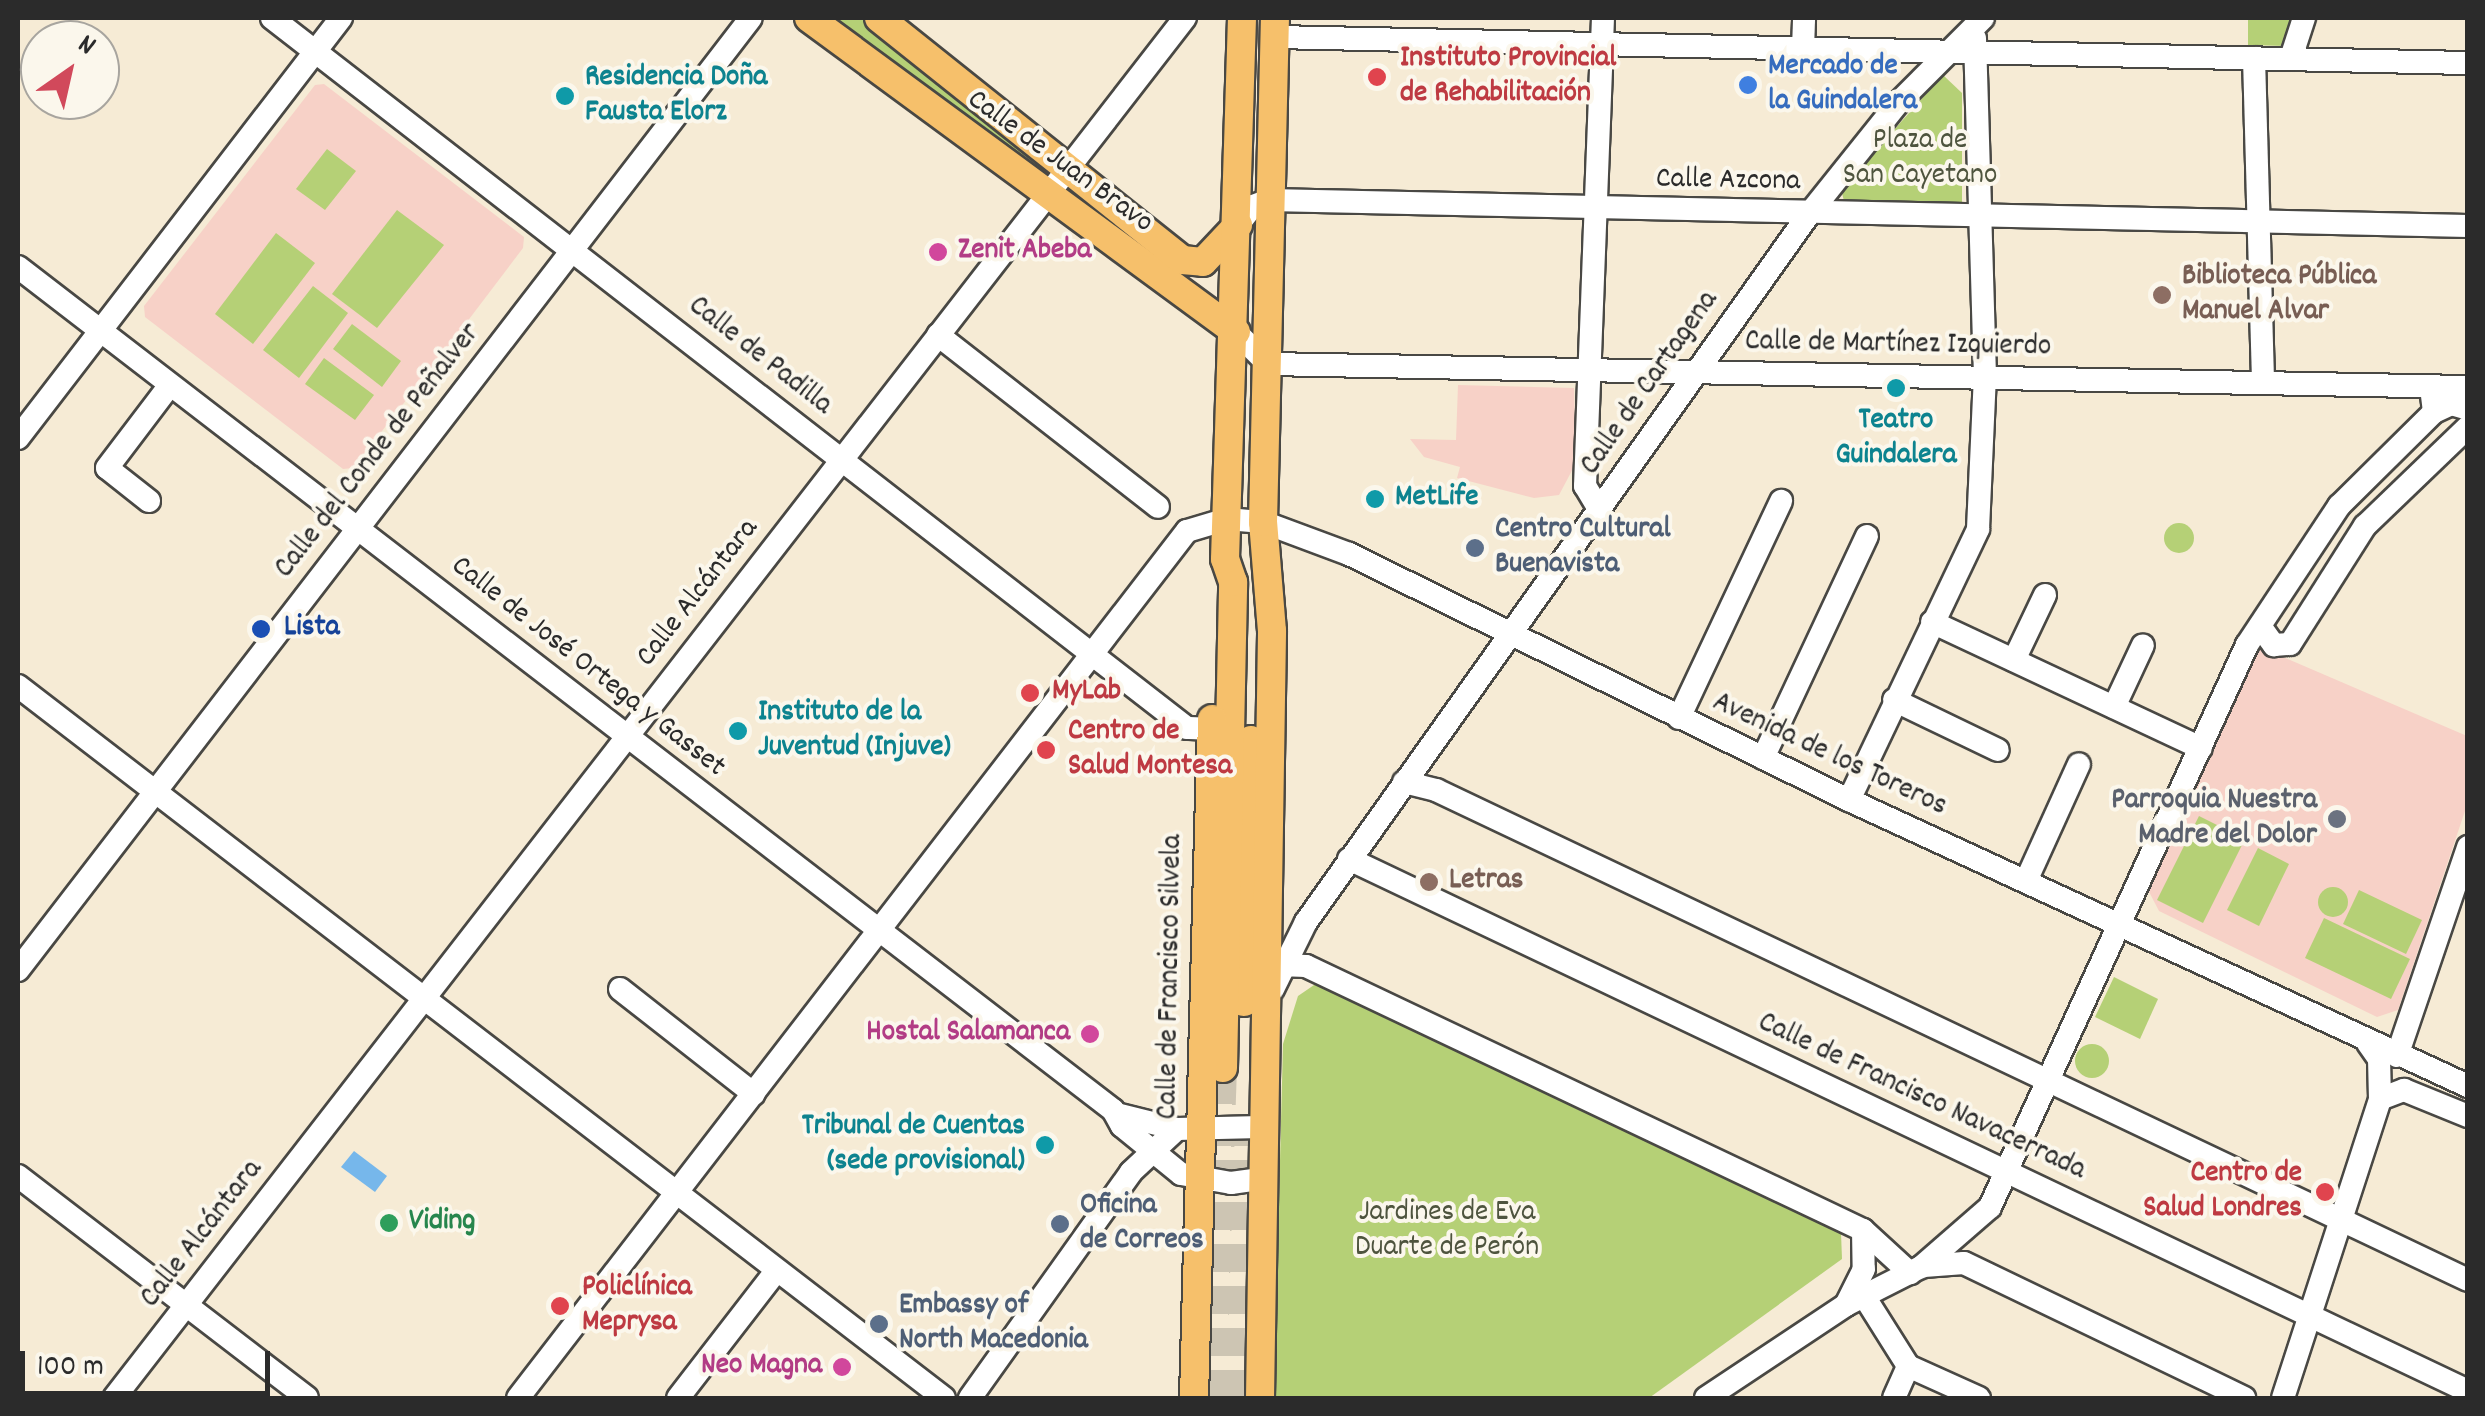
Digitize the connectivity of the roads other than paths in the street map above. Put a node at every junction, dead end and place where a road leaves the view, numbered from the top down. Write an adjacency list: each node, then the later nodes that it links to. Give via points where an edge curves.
1 (272, 18): 16 (street, Calle de Padilla)
2 (341, 18): 16 (street)
3 (752, 18): 29 (street, Calle del Conde de Peñalver)
4 (809, 18): 21 (main road, Calle de Juan Bravo)
5 (880, 18): 21 (main road, Calle de Juan Bravo)
6 (1186, 18): 21 (street, Calle Alcántara)
7 (1242, 18): 27 (main road, Calle de Francisco Silvela)
8 (1603, 18): 13 (street)
9 (1804, 18): 14 (street)
10 (2304, 18): 19 (street)
11 (1975, 21): 15 (street); 17 (street, Calle de Cartagena)
12 (1275, 28): 13 (street); 22 (main road, Calle de Francisco Silvela)
13 (1602, 46): 14 (street); 23 (street)
14 (1804, 49): 17 (street)
15 (1980, 51): 17 (street); 18 (street); 25 (street)
16 (315, 52): 29 (street, Calle de Padilla); 31 (street)
17 (1947, 52): 24 (street, Calle de Cartagena)
18 (2254, 58): 19 (street); 26 (street)
19 (2291, 58): 20 (street)
20 (2468, 63)
21 (1057, 182): 27 (main road, Calle de Juan Bravo, via 1182,260 1203,262); 32 (main road, Calle de Juan Bravo); 33 (street, Calle Alcántara)
22 (1269, 200): 23 (street, Calle Azcona); 27 (street, via 1253,206); 34 (main road, Calle de Francisco Silvela)
23 (1594, 208): 24 (street, Calle Azcona); 35 (street)
24 (1809, 214): 25 (street, Calle Azcona); 36 (street, Calle de Cartagena)
25 (1981, 220): 26 (street, Calle Azcona); 37 (street)
26 (2256, 220): 28 (street, Calle Azcona); 38 (street)
27 (1238, 225): 32 (main road, Calle de Francisco Silvela)
28 (2468, 226)
29 (573, 250): 46 (street, Calle de Padilla); 53 (street, Calle del Conde de Peñalver)
30 (18, 267): 31 (street, Calle de José Ortega y Gasset)
31 (100, 331): 39 (street, Calle de José Ortega y Gasset); 45 (street)
32 (1236, 332): 34 (street, Calle de Juan Bravo); 51 (main road, Calle de Francisco Silvela)
33 (938, 335): 46 (street, Calle Alcántara); 49 (street)
34 (1268, 364): 35 (street, Calle de Martínez Izquierdo); 52 (main road, Calle de Francisco Silvela)
35 (1586, 372): 36 (street, Calle de Martínez Izquierdo); 50 (street, via 1584,486)
36 (1696, 373): 37 (street, Calle de Martínez Izquierdo); 50 (street, Calle de Cartagena)
37 (1985, 376): 38 (street, Calle de Martínez Izquierdo); 58 (street, via 1978,530)
38 (2263, 382): 40 (street, Calle de Martínez Izquierdo)
39 (170, 385): 48 (street, via 107,468); 53 (street, Calle de José Ortega y Gasset)
40 (2431, 388): 41 (street, Calle de Martínez Izquierdo); 43 (street)
41 (2468, 388)
42 (2468, 410): 43 (street, via 2450,404)
43 (2434, 412): 59 (street, via 2339,506)
44 (2468, 426): 59 (street, via 2365,526 2290,644 2274,645)
45 (18, 438)
46 (841, 460): 62 (street, Calle de Padilla); 69 (street, Calle Alcántara)
47 (1781, 501): 67 (street)
48 (149, 502)
49 (1158, 508)
50 (1599, 510): 60 (street, Calle de Cartagena)
51 (1227, 519): 52 (street, Avenida de los Toreros); 55 (main road, Calle de Francisco Silvela); 62 (street, via 1188,531)
52 (1263, 522): 57 (main road, Calle de Francisco Silvela); 60 (street, Avenida de los Toreros, via 1349,554)
53 (357, 529): 69 (street, Calle de José Ortega y Gasset); 75 (street, Calle del Conde de Peñalver)
54 (1868, 536): 72 (street)
55 (1226, 559): 57 (main road, Calle de Francisco Silvela, via 1233,582 1233,1068 1255,634); 68 (main road, Calle de Francisco Silvela, via 1217,578)
56 (2045, 595): 63 (street)
57 (1266, 602): 86 (main road, Calle de Francisco Silvela, via 1272,631)
58 (1932, 622): 63 (street); 65 (street)
59 (2260, 626): 70 (street)
60 (1511, 633): 67 (street, Avenida de los Toreros); 74 (street, Calle de Cartagena)
61 (2143, 645): 66 (street)
62 (1091, 653): 68 (street, Calle de Padilla, via 1186,728); 81 (street)
63 (2014, 660): 66 (street)
64 (18, 686): 75 (street)
65 (1894, 700): 71 (street); 76 (street)
66 (2114, 707): 70 (street)
67 (1679, 718): 72 (street, Avenida de los Toreros)
68 (1211, 729): 96 (main road, Calle de Francisco Silvela)
69 (627, 736): 81 (street, Calle de José Ortega y Gasset); 85 (street, Calle Alcántara)
70 (2201, 748): 80 (street)
71 (1998, 750)
72 (1763, 758): 76 (street, Avenida de los Toreros)
73 (2080, 764): 79 (street)
74 (1404, 782): 78 (street, Calle de Cartagena); 89 (street, via 1436,790)
75 (154, 792): 83 (street, Calle del Conde de Peñalver); 85 (street)
76 (1849, 800): 79 (street, Avenida de los Toreros)
77 (2468, 846): 88 (street)
78 (1349, 860): 82 (street, Calle de Cartagena); 98 (street, Calle de Francisco Navacerrada)
79 (2026, 881): 80 (street, Avenida de los Toreros)
80 (2117, 926): 87 (street, Avenida de los Toreros); 89 (street)
81 (880, 931): 91 (street); 94 (street, Calle de José Ortega y Gasset)
82 (1279, 965): 86 (street, Calle de Cartagena); 106 (street, via 1306,966)
83 (18, 970)
84 (620, 988): 91 (street)
85 (424, 998): 103 (street); 112 (street, Calle Alcántara)
86 (1268, 1006): 95 (main road, Calle de Francisco Silvela)
87 (2368, 1042): 88 (street, Avenida de los Toreros); 92 (street, via 2382,1069)
88 (2400, 1058): 90 (street, Avenida de los Toreros); 93 (street, Avenida de los Toreros)
89 (2044, 1083): 98 (street); 105 (street)
90 (2468, 1086)
91 (754, 1094): 103 (street)
92 (2380, 1099): 93 (street, via 2404,1090); 105 (street)
93 (2468, 1112)
94 (1120, 1115): 96 (street, Calle de José Ortega y Gasset); 97 (street, Calle de José Ortega y Gasset, via 1122,1126)
95 (1260, 1127): 96 (street, Calle de José Ortega y Gasset); 100 (main road, Calle de Francisco Silvela)
96 (1189, 1128): 97 (street); 101 (main road, Calle de Francisco Silvela)
97 (1152, 1152): 101 (street, Calle de José Ortega y Gasset); 121 (street)
98 (2004, 1170): 102 (street, Calle de Francisco Navacerrada); 104 (street)
99 (18, 1176): 112 (street)
100 (1259, 1180): 101 (street); 123 (main road, Calle de Francisco Silvela)
101 (1199, 1181): 122 (main road, Calle de Francisco Silvela)
102 (2042, 1189): 104 (street, via 2012,1194); 113 (street, Calle de Francisco Navacerrada)
103 (677, 1195): 109 (street); 118 (street)
104 (1990, 1207): 107 (street, via 1971,1248); 108 (street)
105 (2343, 1219): 110 (street); 113 (street)
106 (1863, 1230): 108 (street); 111 (street, via 1864,1269)
107 (1974, 1268): 108 (street, via 1952,1260); 127 (street)
108 (1916, 1270): 111 (street)
109 (776, 1271): 119 (street); 120 (street)
110 (2468, 1280)
111 (1855, 1301): 114 (street); 124 (street)
112 (186, 1306): 116 (street, Calle Alcántara); 117 (street)
113 (2312, 1316): 115 (street, Calle de Francisco Navacerrada); 128 (street)
114 (1908, 1366): 125 (street); 126 (street)
115 (2468, 1390)
116 (114, 1398)
117 (307, 1398)
118 (518, 1398)
119 (678, 1398)
120 (944, 1398)
121 (970, 1398)
122 (1194, 1398)
123 (1260, 1398)
124 (1706, 1398)
125 (1894, 1398)
126 (1979, 1398)
127 (2244, 1398)
128 (2283, 1398)

